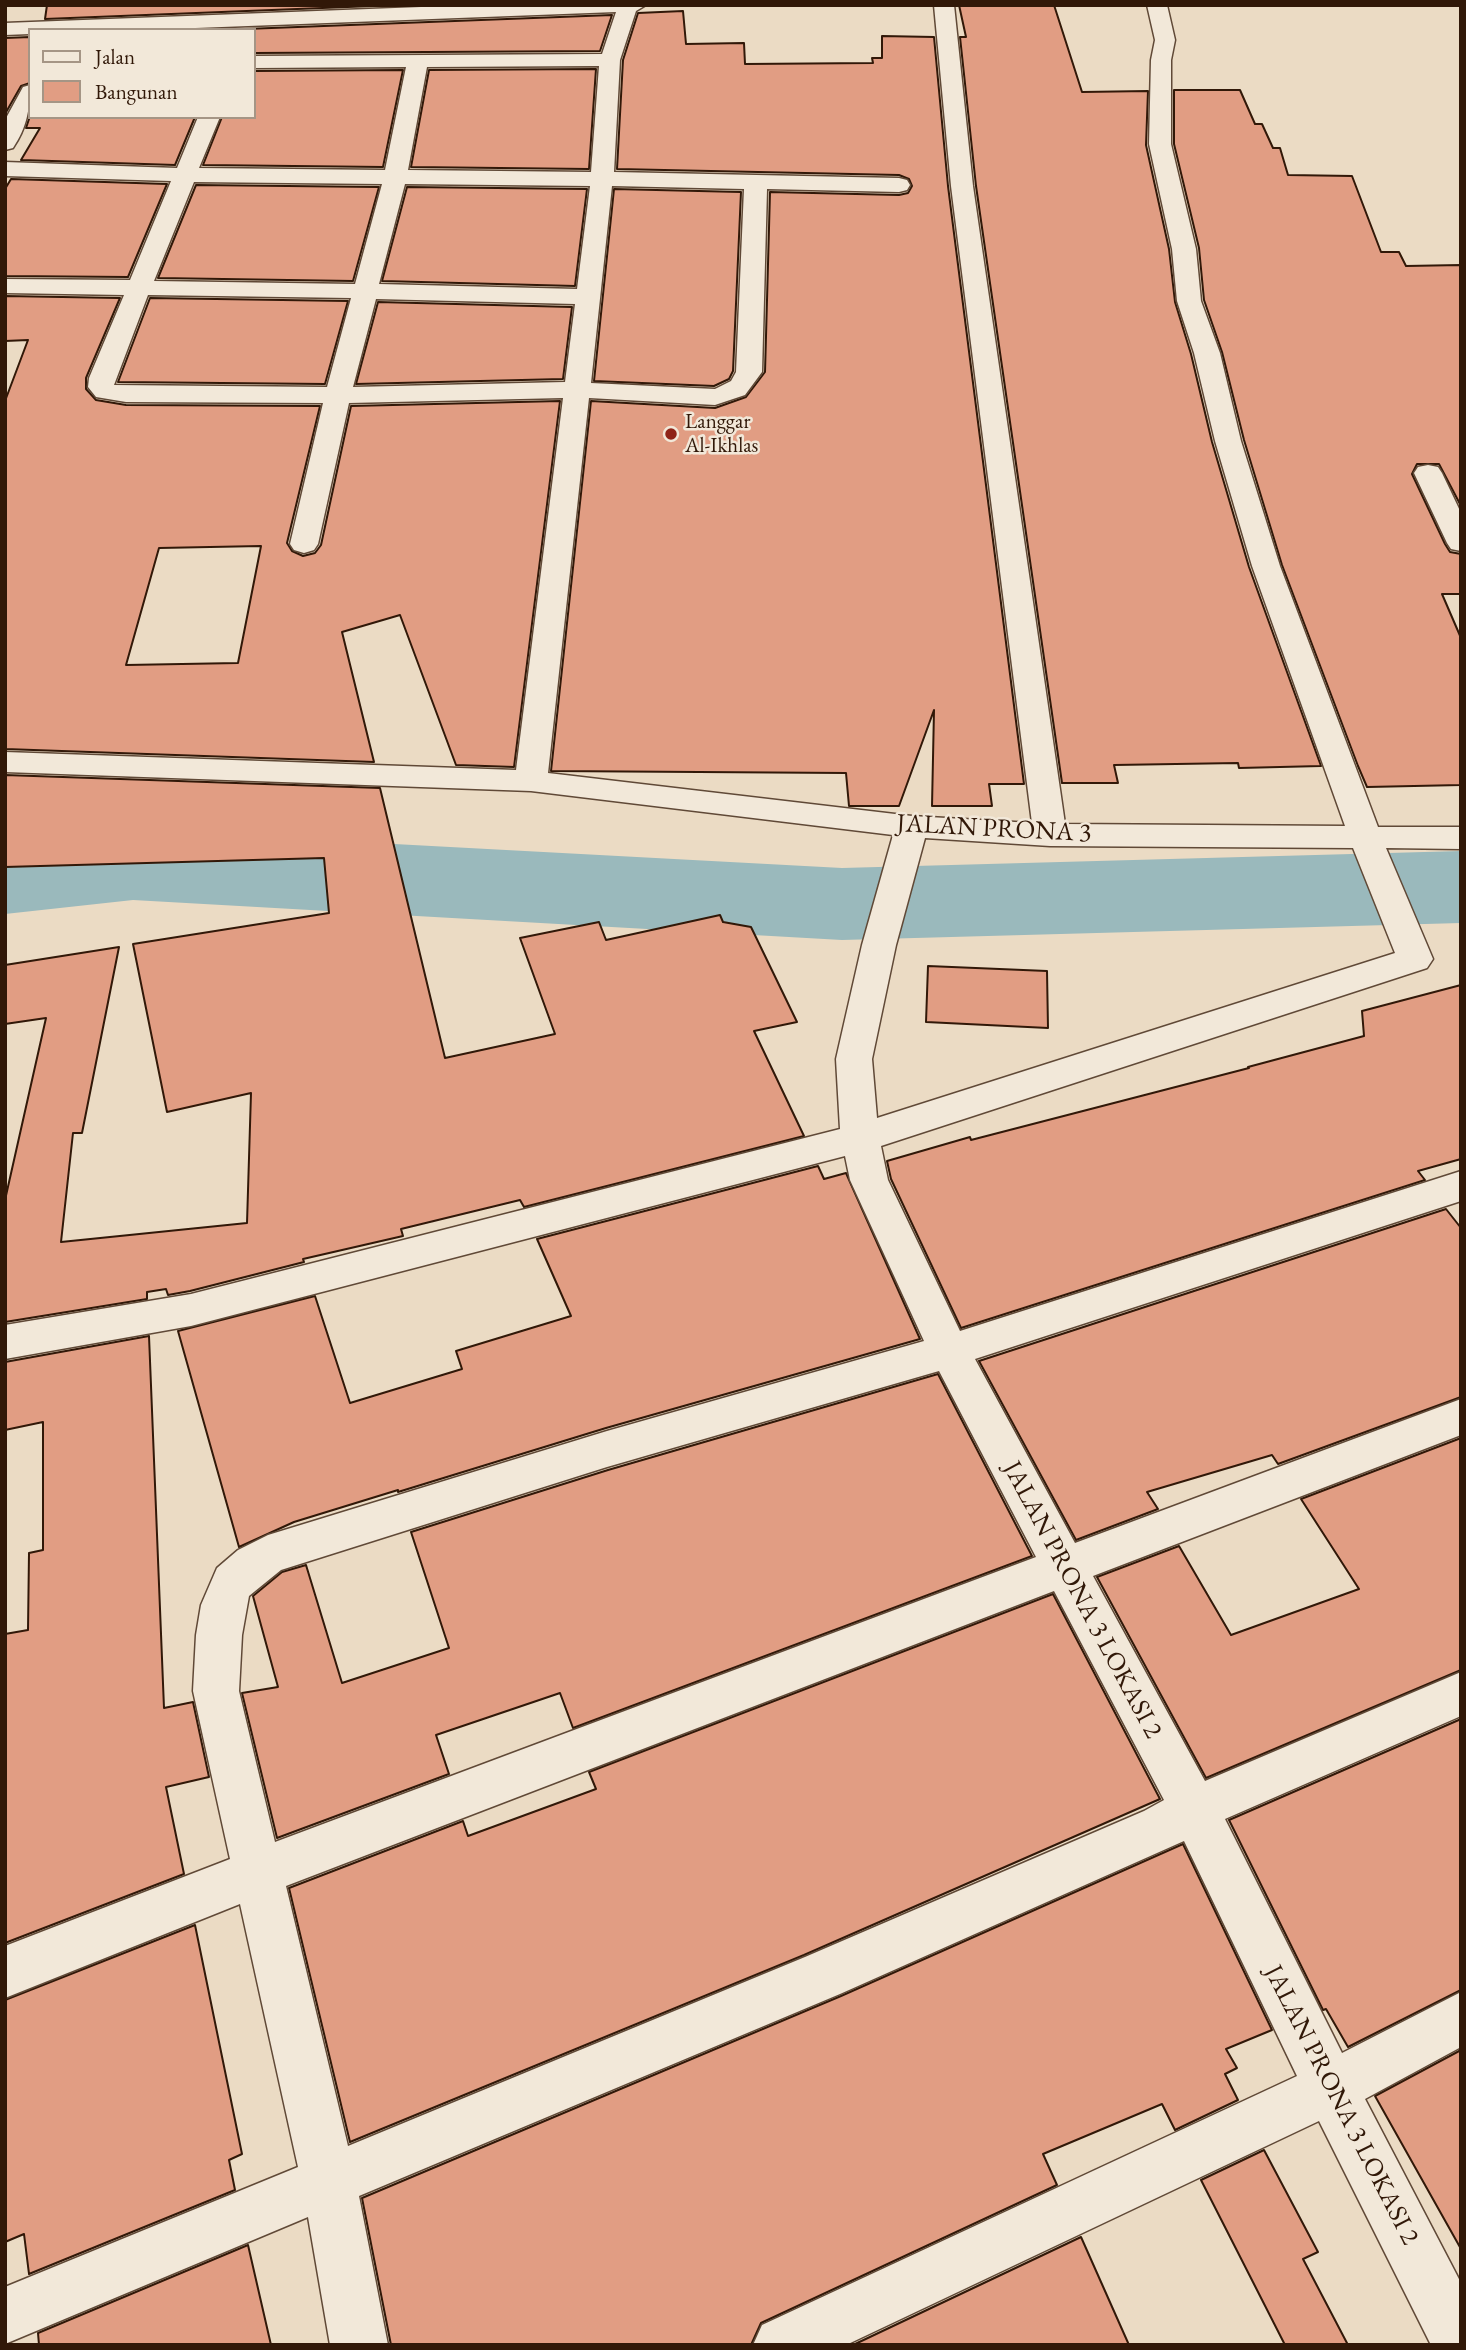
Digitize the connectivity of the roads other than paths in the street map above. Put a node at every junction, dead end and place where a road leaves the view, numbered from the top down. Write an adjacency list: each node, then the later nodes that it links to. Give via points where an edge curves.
1 (15, 5): 7 (street)
2 (944, 5): 32 (street, via 964,200)
3 (1157, 5): 33 (street, via 1165,40 1160,144 1184,249 1189,301 1266,566)
4 (632, 6): 5 (street); 9 (street)
5 (239, 25): 6 (street)
6 (59, 28)
7 (8, 29): 8 (street)
8 (28, 29)
9 (610, 60): 10 (street); 18 (street)
10 (418, 61): 11 (street); 17 (street)
11 (256, 62)
12 (28, 95): 14 (street)
13 (207, 119): 16 (street)
14 (5, 143)
15 (5, 169): 16 (street)
16 (186, 175): 17 (street); 22 (street)
17 (395, 178): 18 (street); 23 (street)
18 (601, 178): 19 (street); 24 (street)
19 (756, 183): 20 (street); 25 (street, via 749,372 744,384 715,397)
20 (900, 185)
21 (5, 286): 22 (street)
22 (139, 288): 23 (street); 26 (street, via 102,378 104,391)
23 (366, 291): 24 (street); 26 (street)
24 (587, 297): 25 (street)
25 (576, 390): 26 (street); 31 (street)
26 (338, 395): 29 (street)
27 (1428, 473): 28 (street)
28 (1461, 543)
29 (303, 544)
30 (7, 768): 31 (street, JALAN PRONA 3)
31 (531, 781): 35 (street, JALAN PRONA 3)
32 (1050, 835): 33 (street, JALAN PRONA 3); 35 (street, JALAN PRONA 3)
33 (1365, 837): 34 (street, JALAN PRONA 3); 36 (street, via 1415,959)
34 (1461, 838)
35 (908, 839): 36 (street, JALAN PRONA 3 LOKASI 2, via 854,1059)
36 (860, 1138): 38 (street, via 191,1310); 39 (street, JALAN PRONA 3 LOKASI 2, via 869,1180)
37 (1461, 1186): 39 (street)
38 (5, 1342)
39 (949, 1351): 41 (street, JALAN PRONA 3 LOKASI 2); 44 (street, via 268,1555 243,1571 231,1585 222,1621 216,1691)
40 (1461, 1417): 41 (street)
41 (1065, 1568): 43 (street, JALAN PRONA 3 LOKASI 2); 44 (street)
42 (1461, 1693): 43 (street)
43 (1194, 1809): 47 (street, JALAN PRONA 3 LOKASI 2); 48 (street, via 1161,1828 835,1971)
44 (259, 1872): 45 (street); 48 (street)
45 (5, 1972)
46 (1461, 2018): 47 (street)
47 (1331, 2088): 50 (street, JALAN PRONA 3 LOKASI 2); 52 (street)
48 (329, 2182): 49 (street); 51 (street)
49 (5, 2316)
50 (1461, 2343)
51 (359, 2345)
52 (782, 2345)

